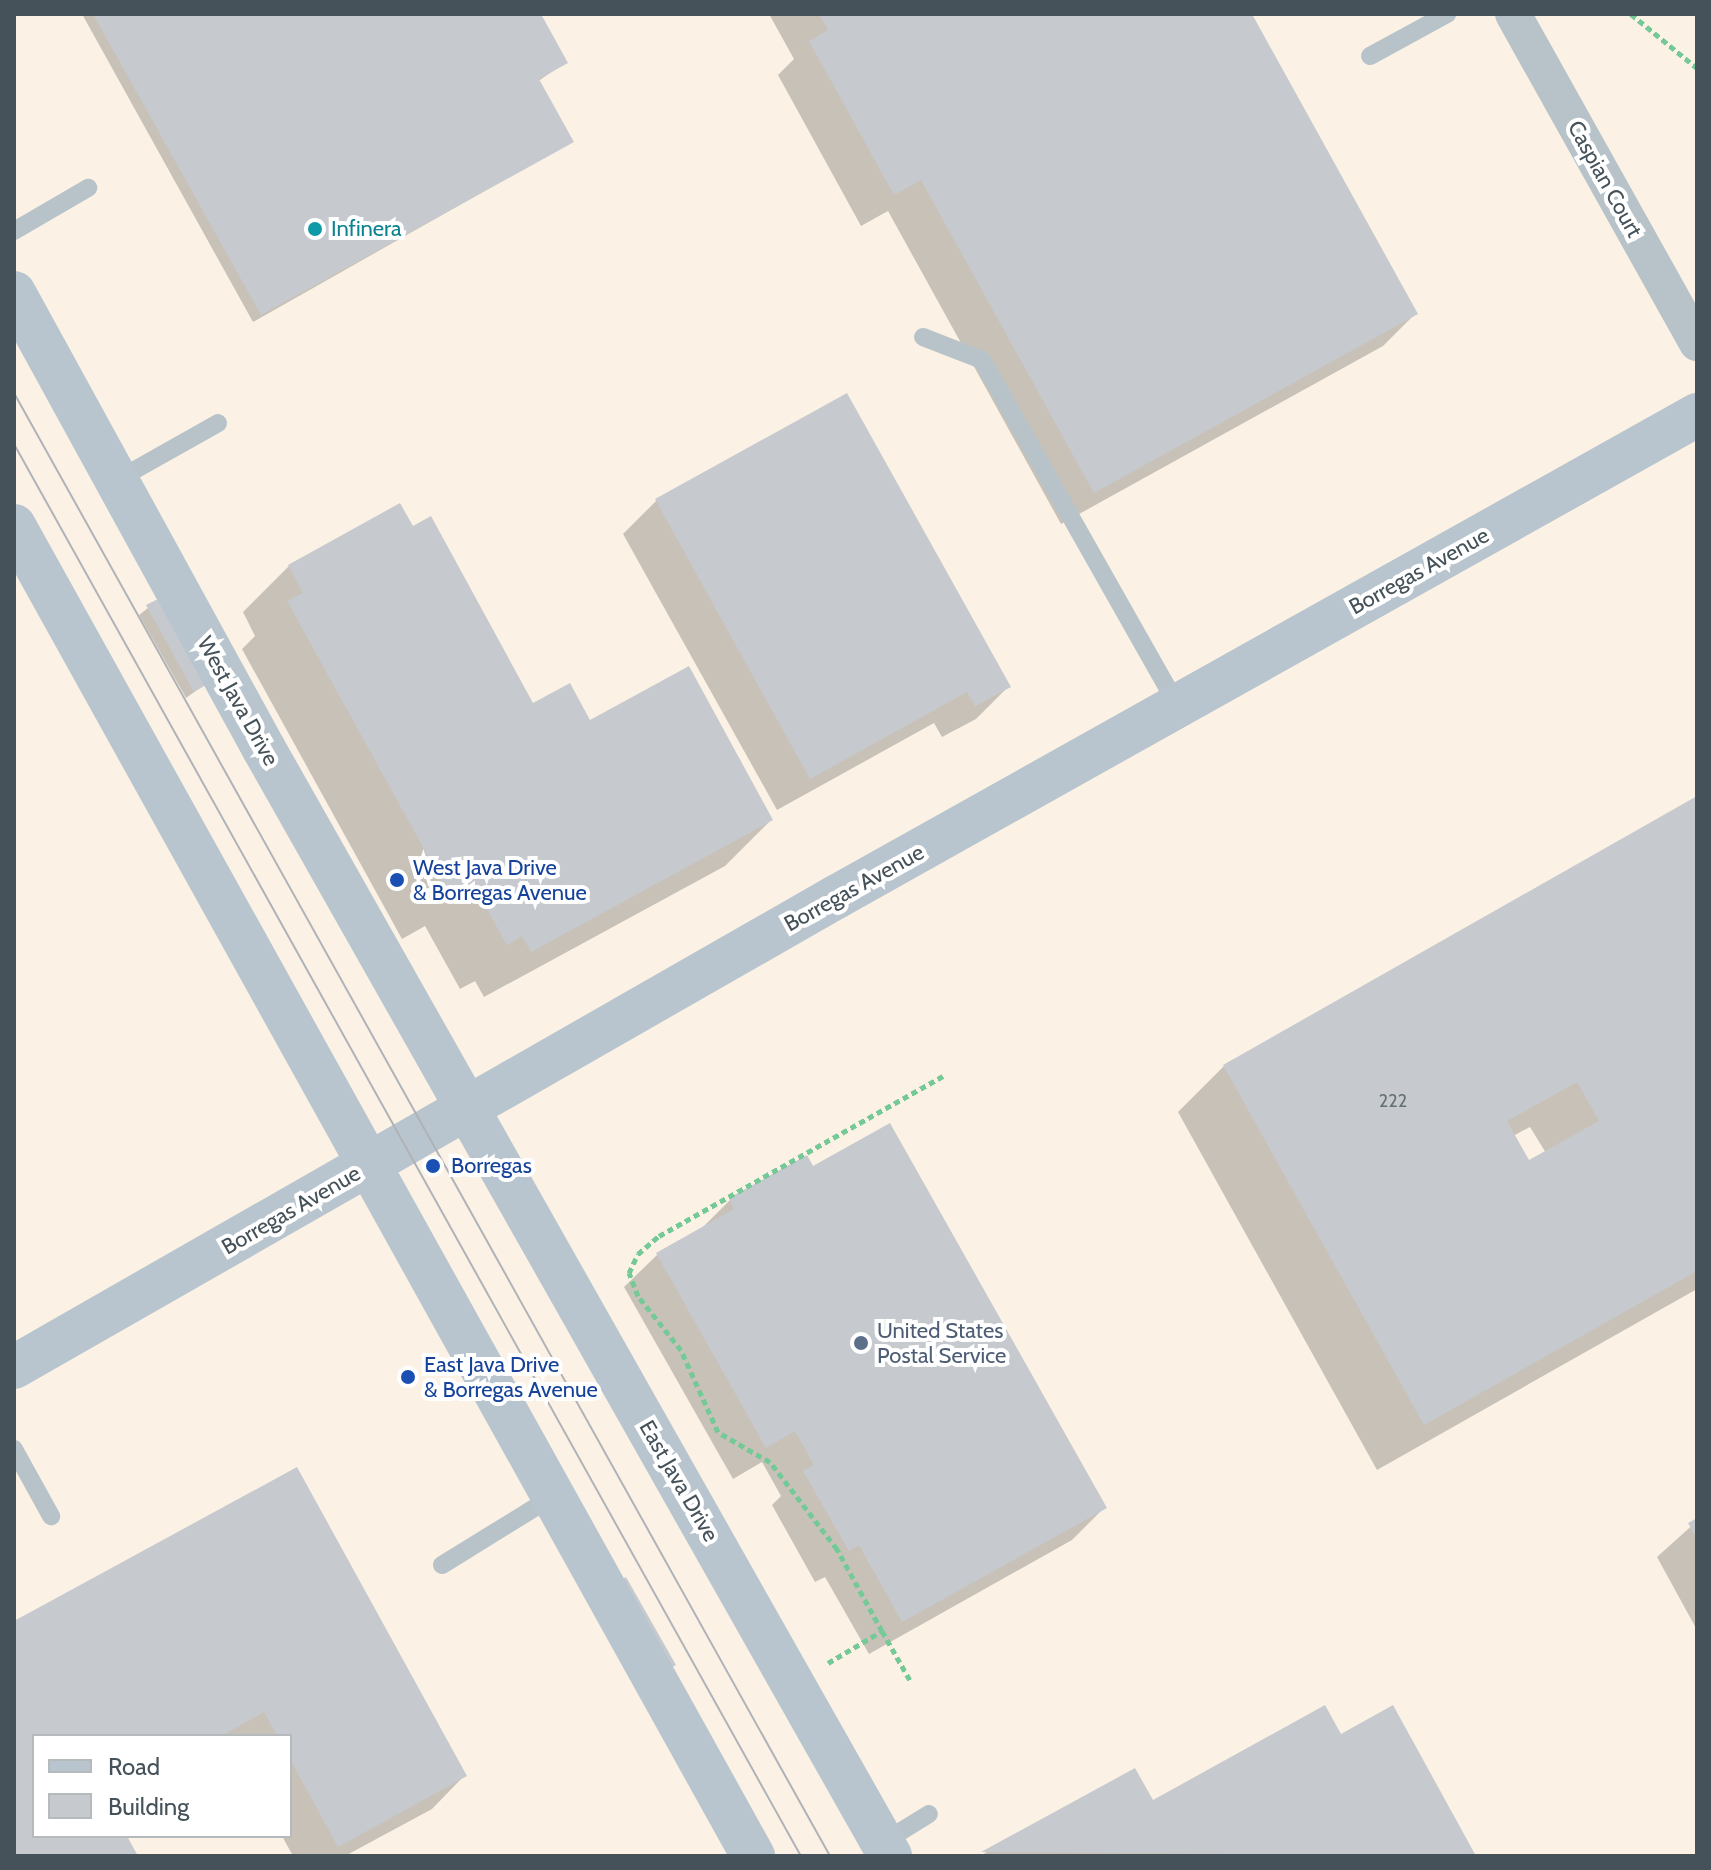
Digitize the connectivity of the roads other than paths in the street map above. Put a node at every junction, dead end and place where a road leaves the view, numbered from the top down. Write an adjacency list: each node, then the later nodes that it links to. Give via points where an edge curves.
1 (1447, 14): 3 (lane)
2 (1513, 14): 8 (street, Caspian Court)
3 (1370, 56)
4 (88, 188): 5 (lane)
5 (14, 231)
6 (14, 293): 11 (main road, West Java Drive)
7 (923, 337): 13 (lane, via 982,360)
8 (1697, 343)
9 (1697, 415): 13 (main road, Borregas Avenue)
10 (218, 423): 11 (lane)
11 (117, 480): 14 (main road, West Java Drive)
12 (15, 532): 15 (main road)
13 (1178, 706): 14 (main road, Borregas Avenue)
14 (467, 1107): 15 (main road, Borregas Avenue); 22 (main road, East Java Drive)
15 (368, 1166): 16 (main road, Borregas Avenue); 18 (main road)
16 (14, 1367)
17 (14, 1449): 19 (lane)
18 (552, 1497): 20 (lane); 23 (main road)
19 (51, 1516)
20 (442, 1565)
21 (929, 1814): 22 (lane)
22 (886, 1849)
23 (753, 1856)

